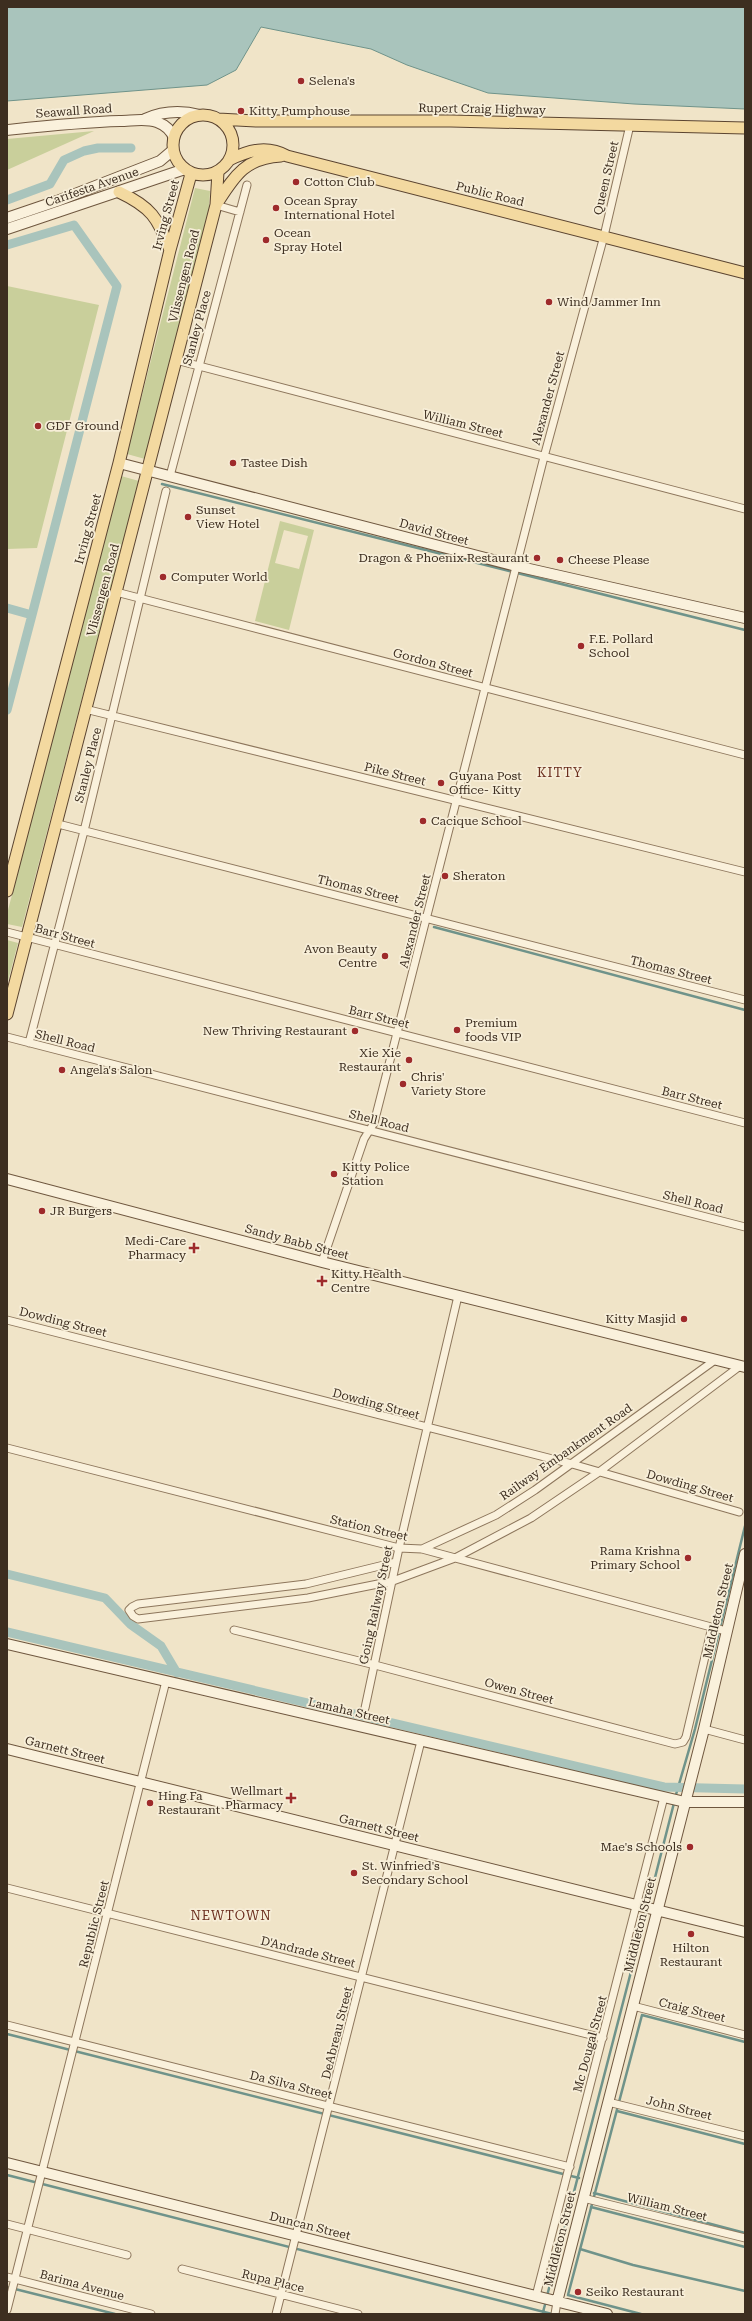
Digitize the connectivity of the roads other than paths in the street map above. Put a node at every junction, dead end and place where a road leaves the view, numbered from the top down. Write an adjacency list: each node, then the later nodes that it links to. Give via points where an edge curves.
1 (200, 115): 2 (main road); 3 (street, Seawall Road, via 185,111 158,113); 7 (main road, via 183,123)
2 (218, 119): 4 (main road, Rupert Craig Highway, via 256,122 387,120); 10 (main road, via 226,125 232,138 233,151)
3 (143, 120): 6 (street, Seawall Road, via 86,122); 7 (street, Seawall Road, via 156,121 165,126)
4 (630, 125): 5 (main road, Rupert Craig Highway); 19 (street, Queen Street)
5 (745, 128)
6 (7, 130)
7 (174, 138): 8 (main road)
8 (173, 150): 11 (main road, via 175,158); 17 (street, Carifesta Avenue, via 160,161 57,202)
9 (287, 156): 10 (main road, Public Road, via 276,150 258,150 243,153); 15 (main road, via 252,161 233,180); 19 (main road, Public Road)
10 (229, 160): 12 (main road)
11 (188, 171): 12 (main road, via 205,175); 14 (street, Carifesta Avenue); 20 (main road, Irving Street)
12 (218, 172): 15 (main road, Vlissengen Road)
13 (248, 185): 16 (street, Stanley Place)
14 (119, 192): 18 (street, Carifesta Avenue); 20 (main road, via 148,209 161,227)
15 (216, 205): 16 (street); 22 (main road, Vlissengen Road)
16 (240, 212): 23 (street, Stanley Place)
17 (7, 218)
18 (7, 229)
19 (604, 236): 21 (main road, Public Road); 24 (street, Alexander Street)
20 (170, 250): 25 (main road, Irving Street)
21 (745, 273)
22 (177, 361): 23 (street, William Street); 26 (main road, Vlissengen Road)
23 (196, 367): 24 (street, William Street); 27 (street, Stanley Place)
24 (544, 457): 29 (street, William Street); 30 (street, Alexander Street)
25 (119, 463): 26 (street, David Street); 42 (main road, Irving Street)
26 (150, 471): 27 (street, David Street); 31 (main road, Vlissengen Road)
27 (169, 476): 30 (street, David Street)
28 (166, 491): 32 (street, Stanley Place)
29 (745, 509)
30 (516, 567): 33 (street, David Street); 34 (street, Alexander Street)
31 (116, 592): 32 (street, Gordon Street); 35 (main road, Vlissengen Road)
32 (141, 598): 34 (street, Gordon Street); 36 (street, Stanley Place)
33 (745, 618)
34 (485, 688): 37 (street, Gordon Street); 38 (street, Alexander Street)
35 (85, 709): 36 (street, Pike Street); 39 (main road, Vlissengen Road)
36 (112, 716): 38 (street, Pike Street); 40 (street, Stanley Place)
37 (745, 755)
38 (457, 800): 41 (street, Pike Street); 43 (street, Alexander Street)
39 (58, 824): 40 (street, Thomas Street); 45 (main road, Vlissengen Road)
40 (84, 831): 43 (street, Thomas Street); 46 (street, Stanley Place)
41 (745, 872)
42 (7, 891)
43 (427, 919): 47 (street, Thomas Street); 49 (street, Alexander Street)
44 (7, 932): 45 (street, Barr Street)
45 (26, 937): 46 (street, Barr Street); 48 (main road, Vlissengen Road)
46 (54, 945): 49 (street, Barr Street); 51 (street, Stanley Place)
47 (745, 1000)
48 (7, 1014)
49 (398, 1033): 52 (street, Barr Street); 53 (street, Alexander Street, via 374,1123)
50 (7, 1037): 51 (street, Shell Road)
51 (29, 1043): 53 (street, Shell Road)
52 (745, 1122)
53 (369, 1130): 55 (street, Shell Road); 56 (street, Alexander Street)
54 (7, 1179): 56 (street, Sandy Babb Street)
55 (745, 1227)
56 (322, 1262): 57 (street, Sandy Babb Street)
57 (458, 1296): 59 (street, Sandy Babb Street); 61 (street, Going Railway Street)
58 (7, 1320): 61 (street, Dowding Street)
59 (715, 1360): 60 (street, Sandy Babb Street); 63 (street, Railway Embankment Road)
60 (742, 1366): 64 (street)
61 (426, 1428): 63 (street, Dowding Street); 66 (street, Going Railway Street)
62 (7, 1448): 66 (street, Station Street)
63 (572, 1464): 64 (street, Dowding Street); 67 (street, Railway Embankment Road, via 496,1515)
64 (599, 1472): 65 (street, Dowding Street); 69 (street, via 530,1518)
65 (739, 1512)
66 (399, 1548): 67 (street, Station Street); 70 (street, Going Railway Street)
67 (422, 1549): 69 (street, Station Street)
68 (745, 1554): 76 (street, Middleton Street)
69 (455, 1558): 71 (street); 74 (street, Station Street)
70 (396, 1562): 71 (street, Going Railway Street); 72 (street)
71 (393, 1581): 73 (street); 78 (street, Going Railway Street)
72 (306, 1584): 73 (street); 73 (street, via 138,1604 130,1610 138,1619)
73 (308, 1598)
74 (712, 1627): 76 (street, Station Street); 78 (street, Owen Street, via 686,1737 683,1742 675,1744)
75 (234, 1630): 78 (street, Owen Street)
76 (726, 1631): 81 (street, Middleton Street)
77 (7, 1644): 79 (street, Lamaha Street)
78 (374, 1665): 80 (street, Going Railway Street)
79 (166, 1681): 83 (street, Lamaha Street); 85 (street, Republic Street)
80 (365, 1708)
81 (704, 1730): 82 (street); 87 (street, Middleton Street)
82 (745, 1740)
83 (421, 1741): 86 (street, Lamaha Street); 89 (street, DeAbreau Street)
84 (7, 1749): 85 (street, Garnett Street)
85 (141, 1782): 89 (street, Garnett Street); 93 (street, Republic Street)
86 (666, 1797): 87 (street, Lamaha Street); 91 (street, Mc Dougal Street)
87 (685, 1799): 88 (street, Lamaha Street); 92 (street, Middleton Street)
88 (745, 1802)
89 (396, 1846): 91 (street, Garnett Street); 95 (street, DeAbreau Street)
90 (7, 1888): 93 (street, D'Andrade Street)
91 (638, 1905): 92 (street, Garnett Street); 99 (street, Mc Dougal Street)
92 (657, 1911): 94 (street, Garnett Street); 96 (street, Middleton Street)
93 (108, 1913): 95 (street, D'Andrade Street); 100 (street, Republic Street)
94 (745, 1932)
95 (362, 1977): 99 (street, D'Andrade Street); 102 (street, DeAbreau Street)
96 (633, 2006): 98 (street, Craig Street); 101 (street, Middleton Street)
97 (7, 2025): 100 (street, Da Silva Street)
98 (745, 2035)
99 (603, 2038): 105 (street, Mc Dougal Street)
100 (75, 2044): 102 (street, Da Silva Street); 106 (street, Republic Street)
101 (610, 2102): 103 (street, John Street); 107 (street, Middleton Street)
102 (329, 2106): 105 (street, Da Silva Street); 111 (street, DeAbreau Street)
103 (745, 2136)
104 (7, 2163): 106 (street, Duncan Street)
105 (570, 2169): 117 (street, Mc Dougal Street)
106 (42, 2175): 109 (street, Republic Street); 111 (street, Duncan Street)
107 (584, 2198): 110 (street, William Street); 118 (street, Middleton Street)
108 (7, 2224): 109 (street)
109 (28, 2229): 112 (street); 115 (street, Republic Street)
110 (745, 2238)
111 (296, 2239): 116 (street, DeAbreau Street); 117 (street, Duncan Street)
112 (127, 2255)
113 (182, 2269): 116 (street, Rupa Place)
114 (7, 2277): 115 (street, Barima Avenue)
115 (15, 2281): 119 (street, Republic Street); 120 (street, Barima Avenue)
116 (282, 2294): 121 (street, DeAbreau Street); 122 (street, Rupa Place)
117 (536, 2296): 118 (street, Duncan Street)
118 (557, 2302): 123 (street); 124 (street, Duncan Street)
119 (7, 2310)
120 (151, 2314)
121 (276, 2314)
122 (358, 2314)
123 (555, 2314)
124 (607, 2314)

